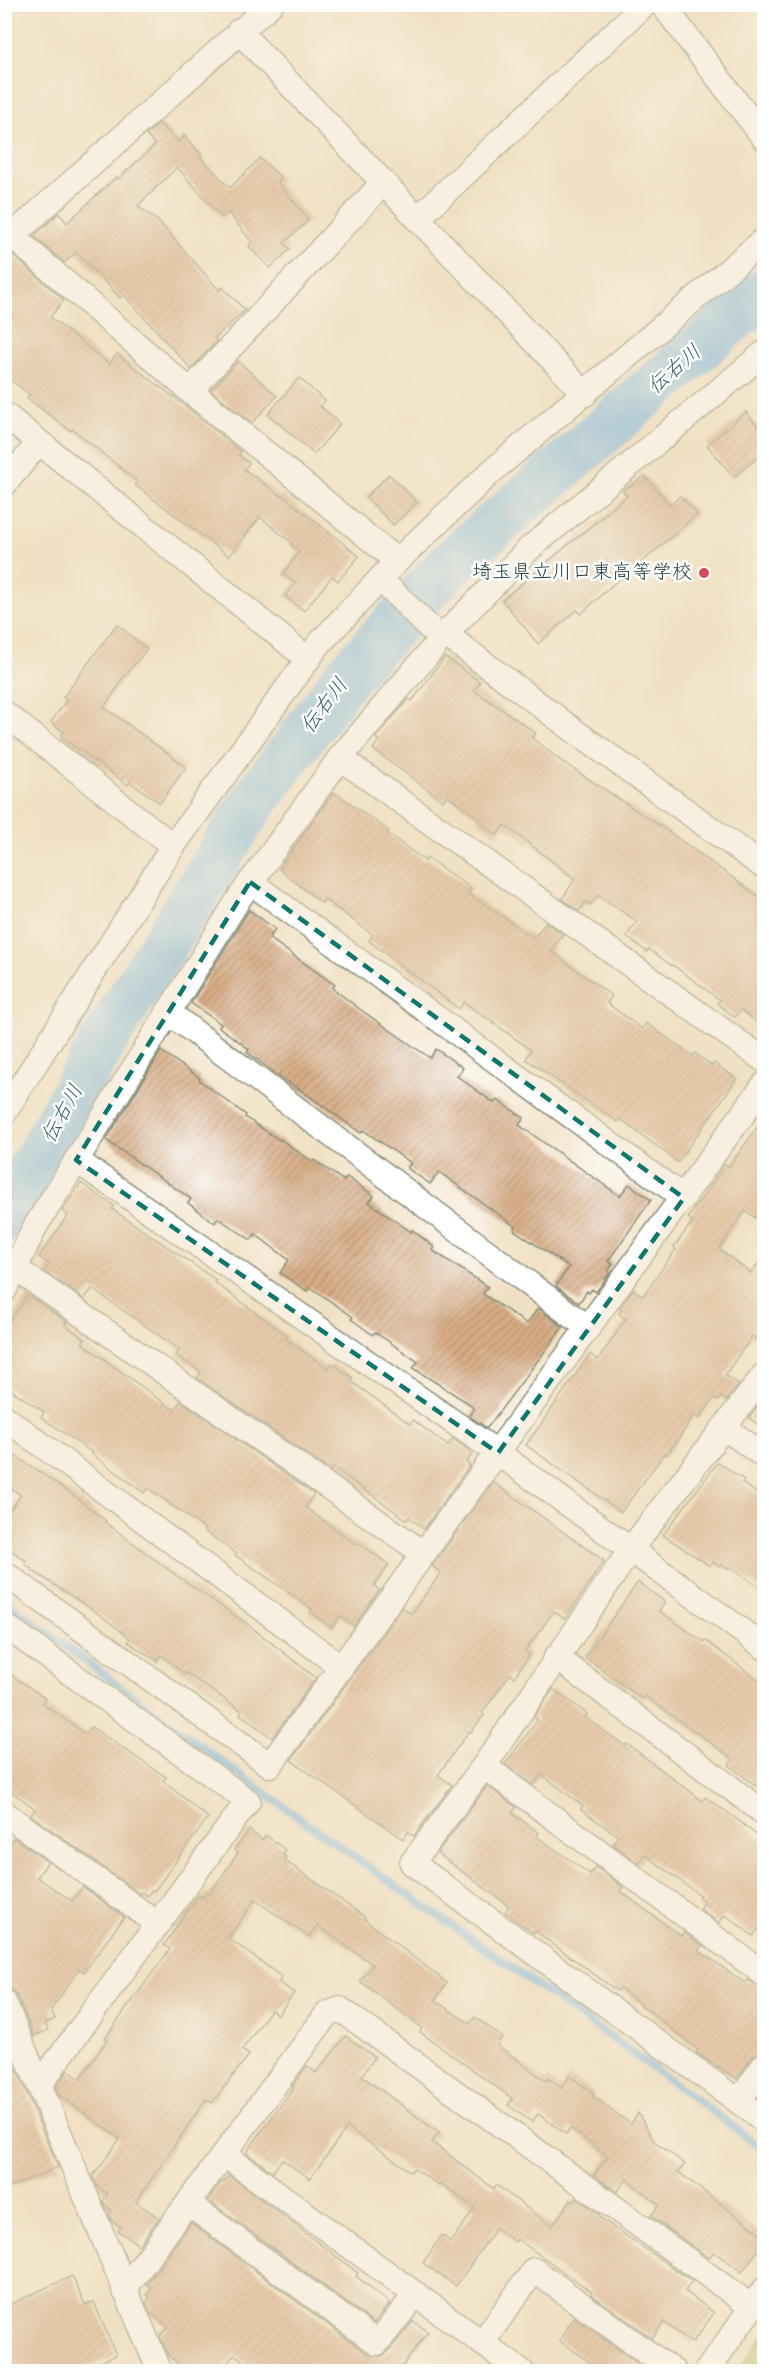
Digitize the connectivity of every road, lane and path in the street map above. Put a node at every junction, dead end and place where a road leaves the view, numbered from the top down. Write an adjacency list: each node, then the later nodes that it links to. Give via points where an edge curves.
1 (271, 4): 4 (street)
2 (645, 4): 7 (street)
3 (662, 4): 5 (street)
4 (239, 32): 6 (street); 8 (street)
5 (765, 138)
6 (383, 183): 7 (street); 11 (street)
7 (417, 219): 12 (street)
8 (8, 233): 11 (street)
9 (765, 240): 12 (street)
10 (765, 352): 18 (street, via 529,549)
11 (190, 391): 16 (street)
12 (585, 394): 16 (street, via 491,472)
13 (4, 414): 14 (street)
14 (39, 442): 15 (street); 19 (street)
15 (4, 485)
16 (397, 561): 17 (street)
17 (380, 579): 18 (street); 19 (street)
18 (443, 636): 21 (street); 23 (street)
19 (308, 659): 22 (street)
20 (4, 713): 22 (street)
21 (340, 758): 24 (street); 26 (street)
22 (173, 846): 28 (street)
23 (765, 867)
24 (250, 882): 25 (street); 30 (street)
25 (168, 1012): 29 (street); 33 (street)
26 (765, 1060)
27 (765, 1085): 30 (street)
28 (8, 1098)
29 (76, 1160): 31 (street); 37 (street)
30 (684, 1198): 33 (street)
31 (15, 1268): 32 (street); 40 (street)
32 (4, 1291)
33 (588, 1328): 37 (street)
34 (765, 1375): 36 (street)
35 (4, 1417): 45 (street)
36 (725, 1428): 38 (street); 39 (street)
37 (498, 1453): 39 (street); 40 (street)
38 (765, 1456)
39 (631, 1549): 43 (street); 44 (street)
40 (423, 1553): 45 (street)
41 (4, 1573): 45 (street, via 270,1765)
42 (4, 1625): 49 (street, via 248,1801)
43 (765, 1647)
44 (556, 1657): 46 (street); 48 (street)
45 (340, 1666)
46 (484, 1766): 50 (street); 54 (street, via 412,1863)
47 (4, 1813): 49 (street)
48 (765, 1813)
49 (158, 1924): 53 (street)
50 (765, 1974)
51 (4, 2002): 53 (street)
52 (765, 2065): 54 (street)
53 (40, 2084): 58 (street)
54 (739, 2101): 55 (street)
55 (765, 2120)
56 (225, 2155): 57 (street); 59 (street); 60 (street, via 327,2014 340,2009)
57 (189, 2204): 58 (street); 59 (street, via 377,2343)
58 (124, 2290): 62 (street)
59 (416, 2294): 61 (street)
60 (758, 2299): 65 (street)
61 (482, 2343): 63 (street); 64 (street, via 534,2270)
62 (160, 2372)
63 (522, 2372)
64 (674, 2372)
65 (706, 2372)

